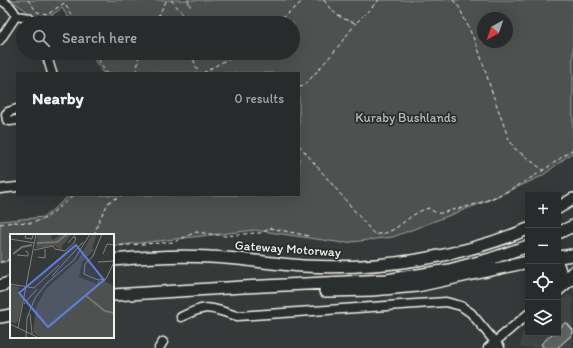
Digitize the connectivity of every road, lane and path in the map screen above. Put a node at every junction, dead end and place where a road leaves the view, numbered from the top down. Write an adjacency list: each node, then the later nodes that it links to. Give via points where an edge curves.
1 (1, 0): 9 (street)
2 (28, 0): 10 (path, via 36,12 48,14 64,3)
3 (168, 0): 11 (path)
4 (170, 0): 12 (path)
5 (304, 0): 13 (path)
6 (324, 0): 14 (path, via 338,16)
7 (380, 0): 14 (path)
8 (454, 0): 31 (path, via 478,48 514,148)
9 (16, 16): 15 (street)
10 (72, 16)
11 (158, 16)
12 (185, 16)
13 (285, 16)
14 (356, 23): 26 (path, via 334,52)
15 (0, 40)
16 (48, 60): 21 (street)
17 (99, 60): 22 (path)
18 (138, 60): 23 (path)
19 (194, 60): 24 (path)
20 (226, 60): 25 (path)
21 (52, 72)
22 (105, 72)
23 (137, 72)
24 (199, 72)
25 (205, 72)
26 (300, 88)
27 (16, 109): 28 (street, via 6,114 7,120)
28 (16, 120)
29 (300, 146): 31 (path, via 374,234 381,235 400,226 420,210 429,208 437,213 476,204 524,183)
30 (573, 149): 31 (path)
31 (544, 171)
32 (16, 187): 33 (street)
33 (0, 189)
34 (73, 196): 40 (path, via 46,218 32,223)
35 (120, 196): 45 (path, via 110,202)
36 (573, 199): 37 (highway)
37 (561, 206)
38 (573, 208): 39 (highway)
39 (561, 214)
40 (0, 224)
41 (525, 224): 47 (highway, via 516,228)
42 (573, 226): 44 (highway)
43 (525, 230): 47 (highway, Gateway Motorway)
44 (561, 232)
45 (94, 234)
46 (308, 236): 48 (path, via 270,228 262,233 225,236 196,232 174,242)
47 (509, 236): 53 (highway, Gateway Motorway, via 424,259 355,266 303,266 190,256)
48 (114, 246)
49 (525, 247): 62 (highway, via 474,264 407,278)
50 (573, 255): 51 (highway)
51 (561, 257)
52 (10, 259): 54 (path)
53 (114, 260)
54 (0, 262)
55 (525, 263): 62 (highway, via 401,288 246,292)
56 (573, 270): 59 (street)
57 (573, 279): 60 (street)
58 (10, 282): 61 (highway)
59 (561, 283)
60 (561, 284)
61 (0, 286)
62 (227, 289): 63 (highway)
63 (114, 295)
64 (10, 315): 65 (highway)
65 (0, 317)
66 (181, 317): 68 (street, via 207,307 237,316 446,302 461,306 471,314)
67 (525, 317): 68 (street)
68 (494, 346)

